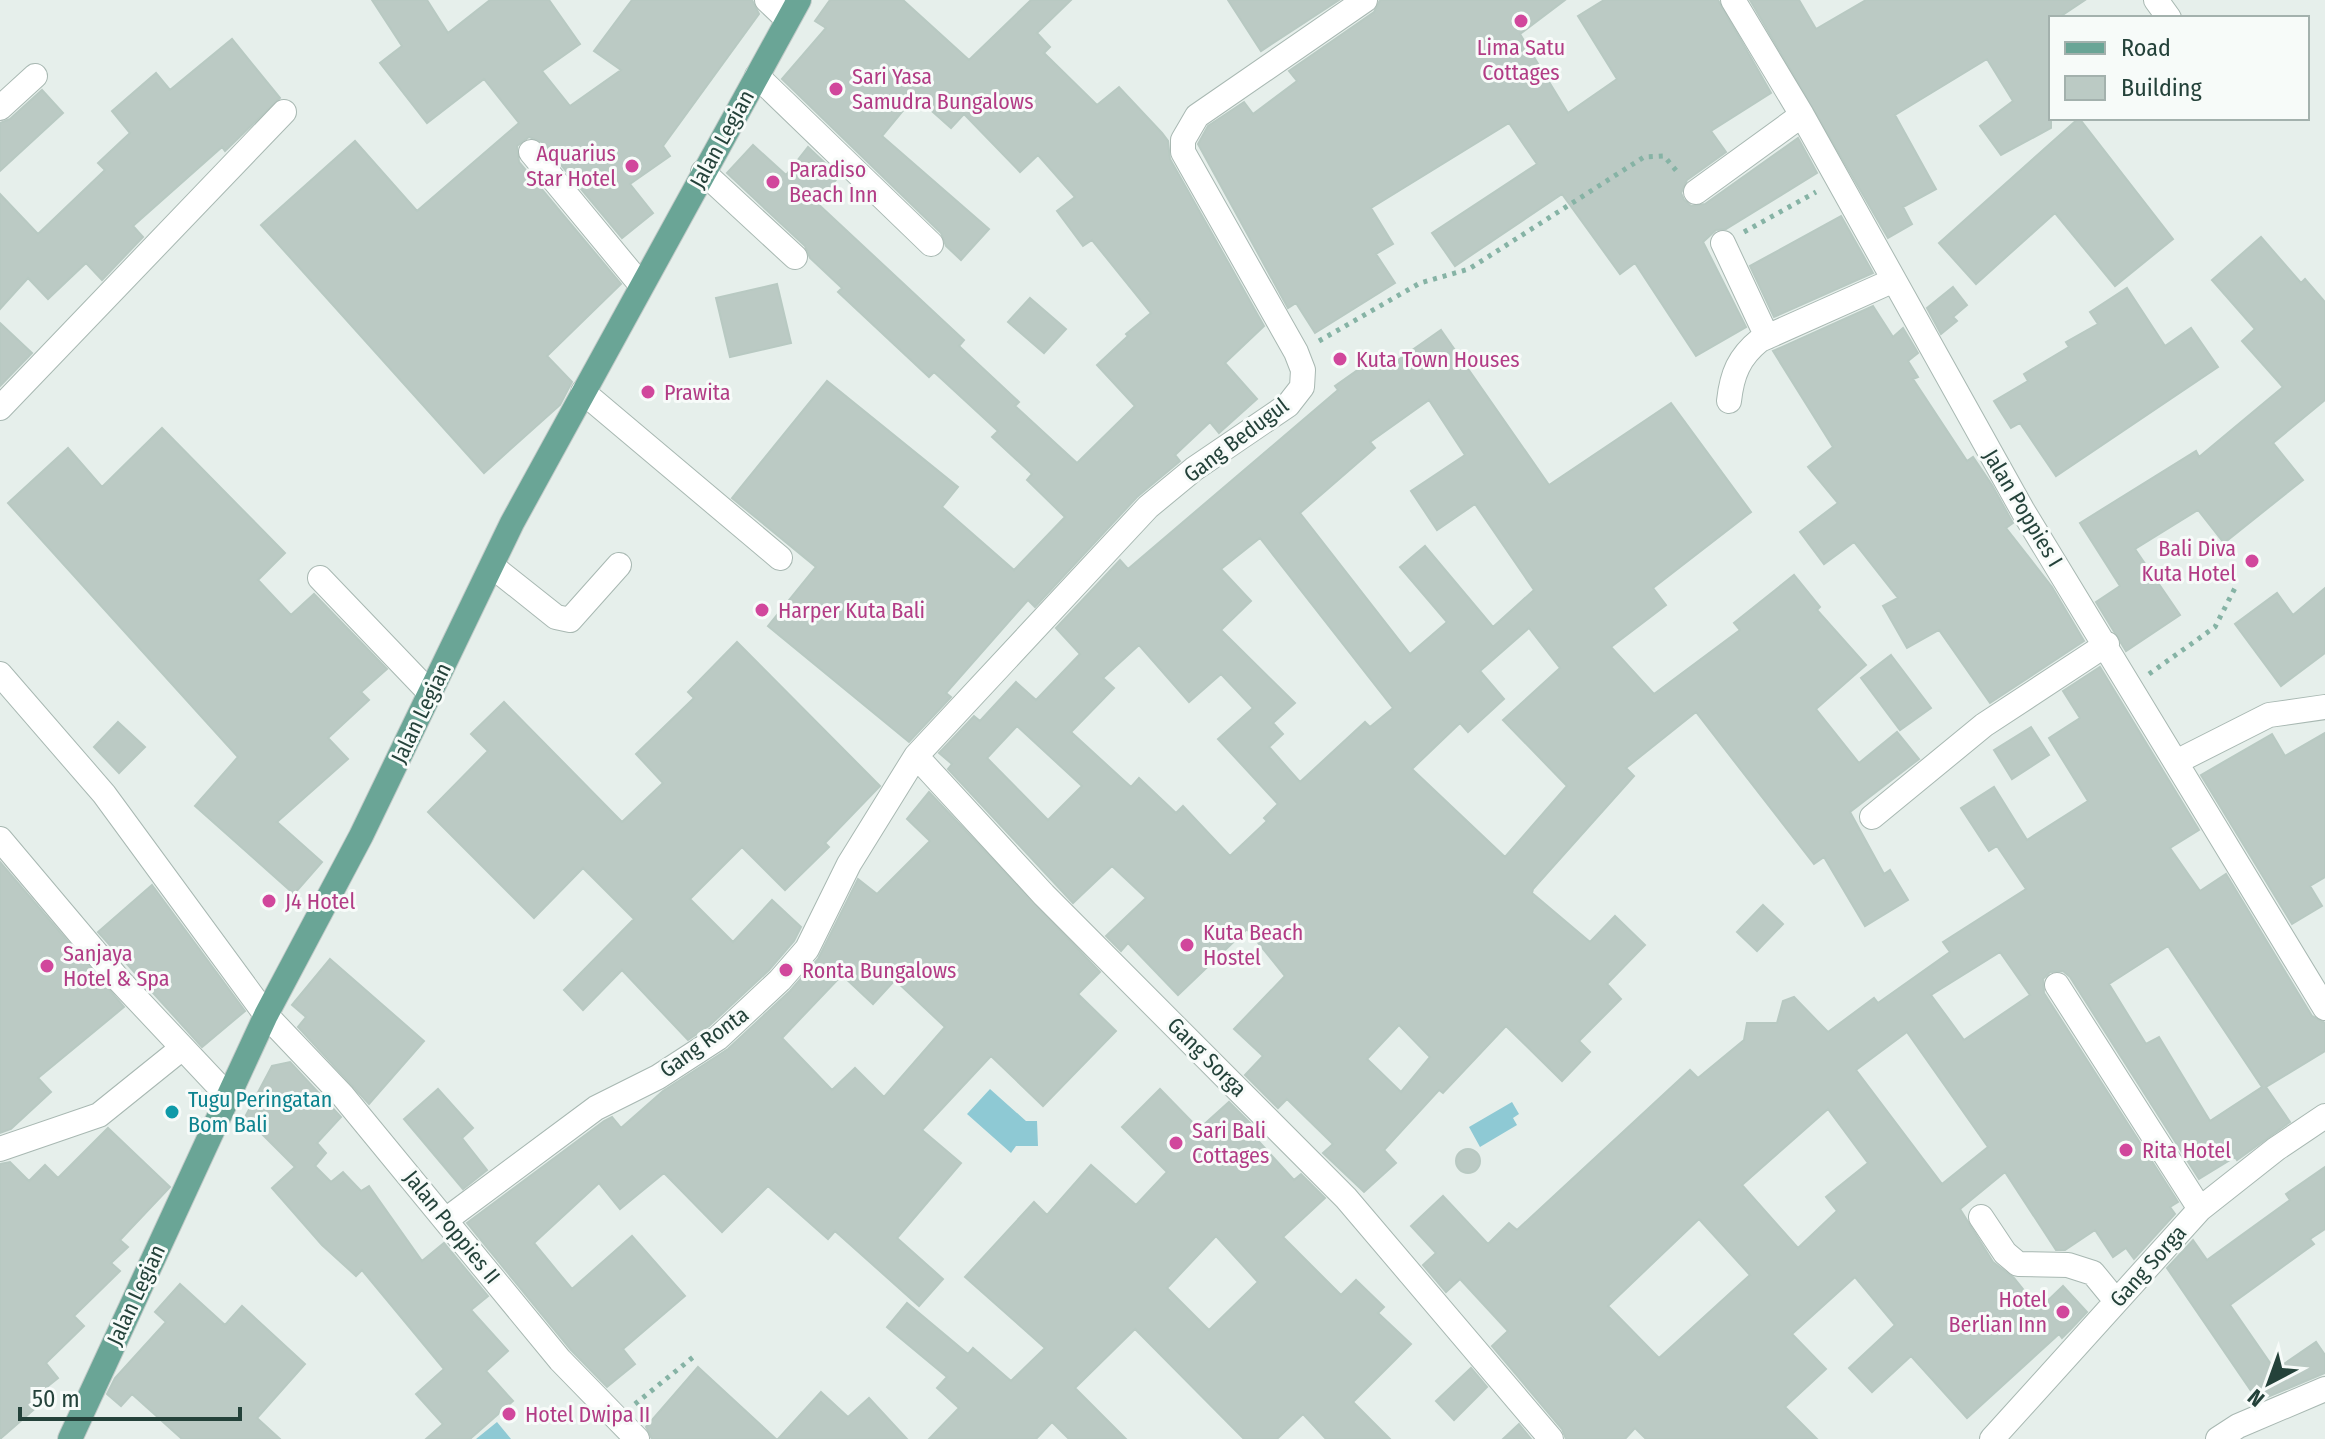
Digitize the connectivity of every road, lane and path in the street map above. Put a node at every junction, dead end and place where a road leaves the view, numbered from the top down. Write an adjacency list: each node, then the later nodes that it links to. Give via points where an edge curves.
1 (767, 0): 4 (street)
2 (1365, 0): 20 (street, Gang Bedugul, via 1197,116 1183,140 1183,152)
3 (1733, 0): 9 (street, Jalan Poppies I)
4 (793, 10): 6 (main road, Jalan Legian)
5 (35, 76): 7 (street)
6 (757, 76): 11 (main road, Jalan Legian); 15 (street)
7 (0, 108)
8 (284, 112): 23 (street)
9 (1802, 115): 12 (street, Jalan Poppies I); 13 (street)
10 (531, 152): 18 (street)
11 (703, 172): 16 (street); 18 (main road, Jalan Legian)
12 (1837, 180): 14 (path); 17 (street, Jalan Poppies I)
13 (1696, 192): 20 (path, via 1664,156 1644,157 1469,269 1420,283)
14 (1723, 243): 19 (street)
15 (931, 244)
16 (795, 257)
17 (1892, 281): 19 (street); 29 (street, Jalan Poppies I, via 2023,511)
18 (641, 285): 21 (main road, Jalan Legian)
19 (1767, 337): 22 (street, via 1742,354)
20 (1296, 352): 34 (street, Gang Bedugul, via 1302,387 1288,405 1148,507)
21 (583, 392): 24 (street); 26 (main road, Jalan Legian)
22 (1729, 401)
23 (0, 408)
24 (780, 558)
25 (619, 565): 26 (street, via 570,620 556,617)
26 (492, 566): 32 (main road, Jalan Legian)
27 (320, 578): 32 (street)
28 (2236, 586): 31 (path, via 2215,627)
29 (2107, 644): 31 (street, Jalan Poppies I); 36 (street, via 1984,725)
30 (0, 674): 40 (street, Jalan Poppies II, via 104,794)
31 (2131, 685): 35 (street, Jalan Poppies I)
32 (431, 694): 40 (main road, Jalan Legian)
33 (2325, 707): 35 (street, via 2269,715)
34 (916, 756): 47 (street, Gang Ronta, via 857,850 807,949 743,1016 658,1077 596,1108); 54 (street, Gang Sorga, via 1044,895 1346,1198)
35 (2176, 762): 39 (street, Jalan Poppies I)
36 (1872, 817)
37 (0, 839): 41 (street)
38 (2057, 985): 45 (street)
39 (2325, 1008)
40 (266, 1015): 42 (main road, Jalan Legian); 47 (street, Jalan Poppies II)
41 (181, 1049): 42 (street); 44 (street, via 99,1115)
42 (228, 1096): 52 (main road, Jalan Legian)
43 (2325, 1116): 45 (street, Gang Sorga)
44 (0, 1149)
45 (2200, 1209): 48 (street, Gang Sorga)
46 (1981, 1217): 48 (street, via 2018,1264 2068,1265 2093,1273)
47 (447, 1219): 51 (street, Jalan Poppies II, via 560,1360)
48 (2116, 1301): 55 (street, Gang Sorga)
49 (697, 1354): 51 (path, via 642,1396)
50 (2325, 1389): 56 (street)
51 (618, 1422): 53 (street, Jalan Poppies II)
52 (70, 1439)
53 (637, 1439)
54 (1551, 1439)
55 (1992, 1439)
56 (2218, 1439)

